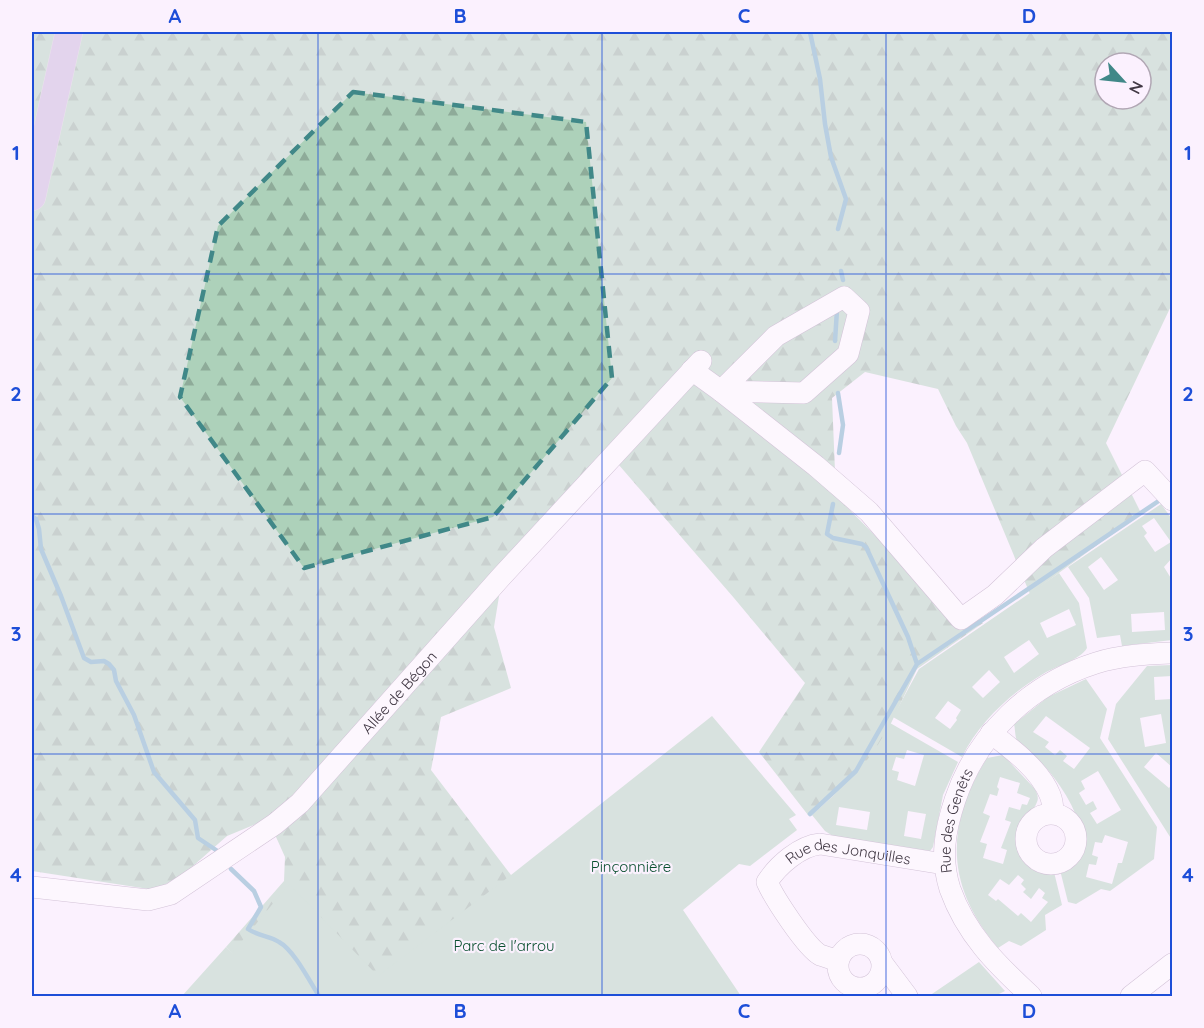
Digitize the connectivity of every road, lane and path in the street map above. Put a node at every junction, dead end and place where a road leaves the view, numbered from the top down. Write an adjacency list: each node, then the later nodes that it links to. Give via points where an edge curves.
1 (69, 32): 2 (main road)
2 (32, 197)
3 (721, 391): 3 (street, via 776,336 844,297 859,311 848,354 804,393); 4 (street, via 869,512 961,619 995,595 1044,548 1145,471); 9 (street, Allée de Bégon, via 697,366 501,577 300,803 275,824 171,894 148,900)
4 (1173, 500)
5 (1173, 653): 6 (street, Rue des Genêts, via 1098,662 1071,673 1026,699)
6 (991, 733): 7 (street, via 1042,781 1051,796); 8 (street, Rue des Genêts, via 958,789 944,839)
7 (1053, 813)
8 (944, 864): 10 (street, Rue des Jonquilles, via 820,844 807,845 773,873 767,882 771,892 807,944); 14 (street, Rue des Genêts, via 952,894 972,934 997,965)
9 (32, 887)
10 (838, 961): 12 (street, via 847,948 862,944 876,950); 12 (street, via 840,976 851,987 866,988 879,979)
11 (1173, 963): 15 (street)
12 (883, 964): 13 (street)
13 (907, 996)
14 (1031, 996)
15 (1131, 996)

